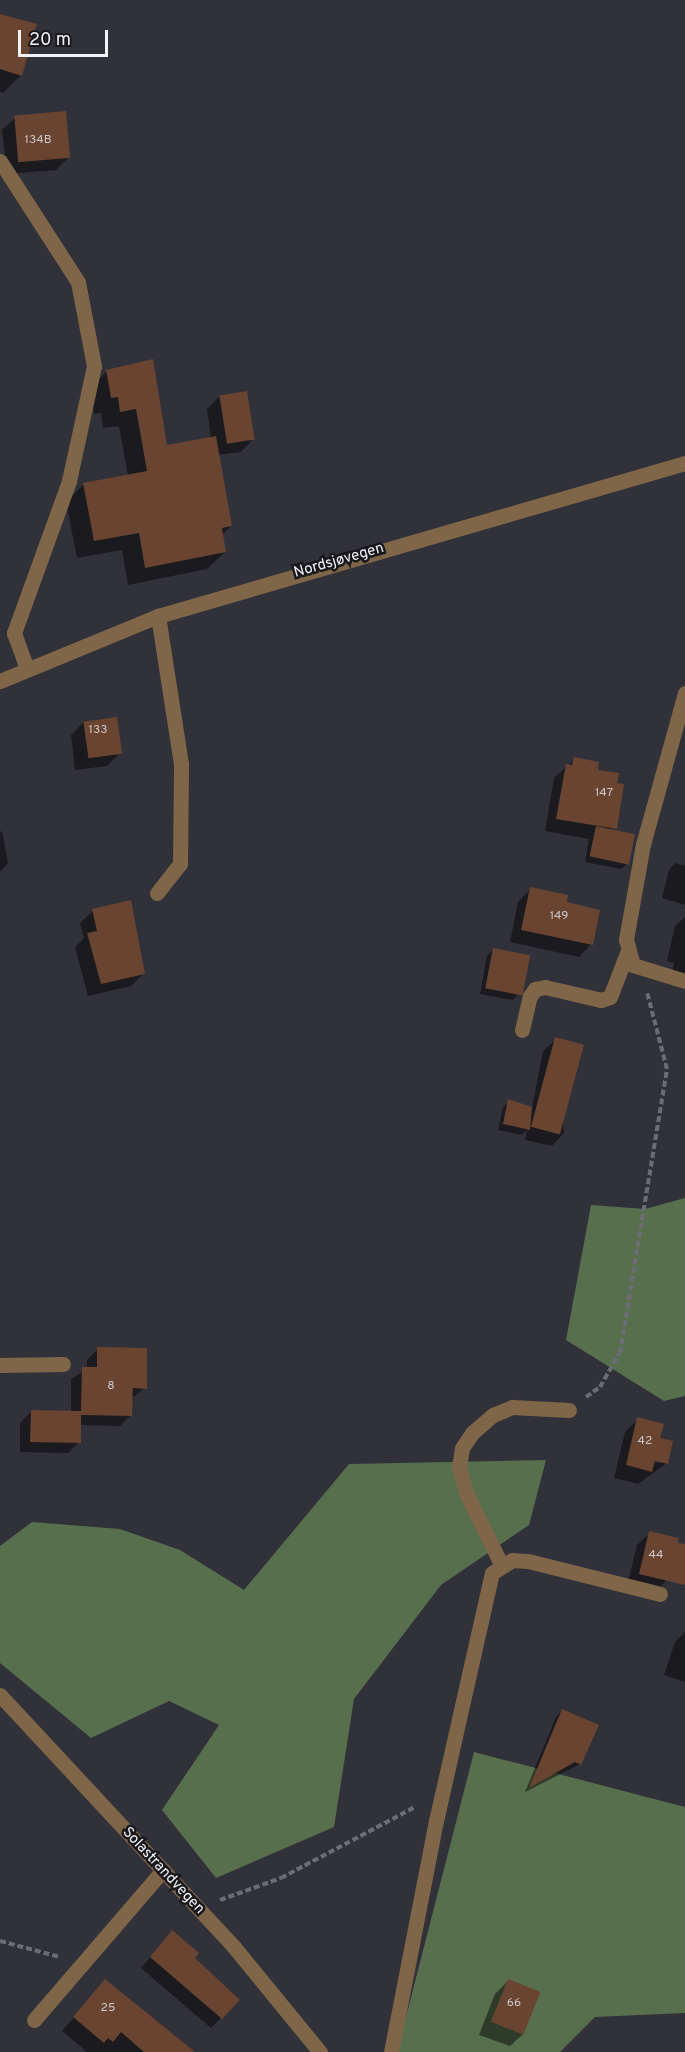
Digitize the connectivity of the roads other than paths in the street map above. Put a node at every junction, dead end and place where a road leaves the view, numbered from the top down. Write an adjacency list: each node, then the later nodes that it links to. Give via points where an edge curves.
1 (0, 161): 4 (street, via 78,282 94,366 69,481 14,633)
2 (685, 463): 3 (street, Nordsjøvegen)
3 (158, 616): 4 (street, Nordsjøvegen); 8 (street, via 181,786 180,864)
4 (27, 668): 5 (street, Nordsjøvegen)
5 (0, 681)
6 (685, 693): 7 (street)
7 (683, 721): 9 (street, via 666,753 643,844)
8 (157, 893)
9 (627, 953): 10 (street, via 641,971); 11 (street, via 610,998 601,1000 545,987 535,989)
10 (685, 981)
11 (522, 1030)
12 (63, 1364): 13 (street)
13 (0, 1365)
14 (569, 1410): 15 (street, via 512,1407 493,1415 472,1432 462,1448 459,1467 466,1493)
15 (501, 1564): 16 (street, via 528,1561); 21 (street, via 492,1573 485,1591)
16 (660, 1594)
17 (0, 1695): 18 (street, Solastrandvegen)
18 (163, 1870): 19 (street); 20 (street, Solastrandvegen, via 234,1947)
19 (34, 2020)
20 (320, 2052)
21 (391, 2052)

